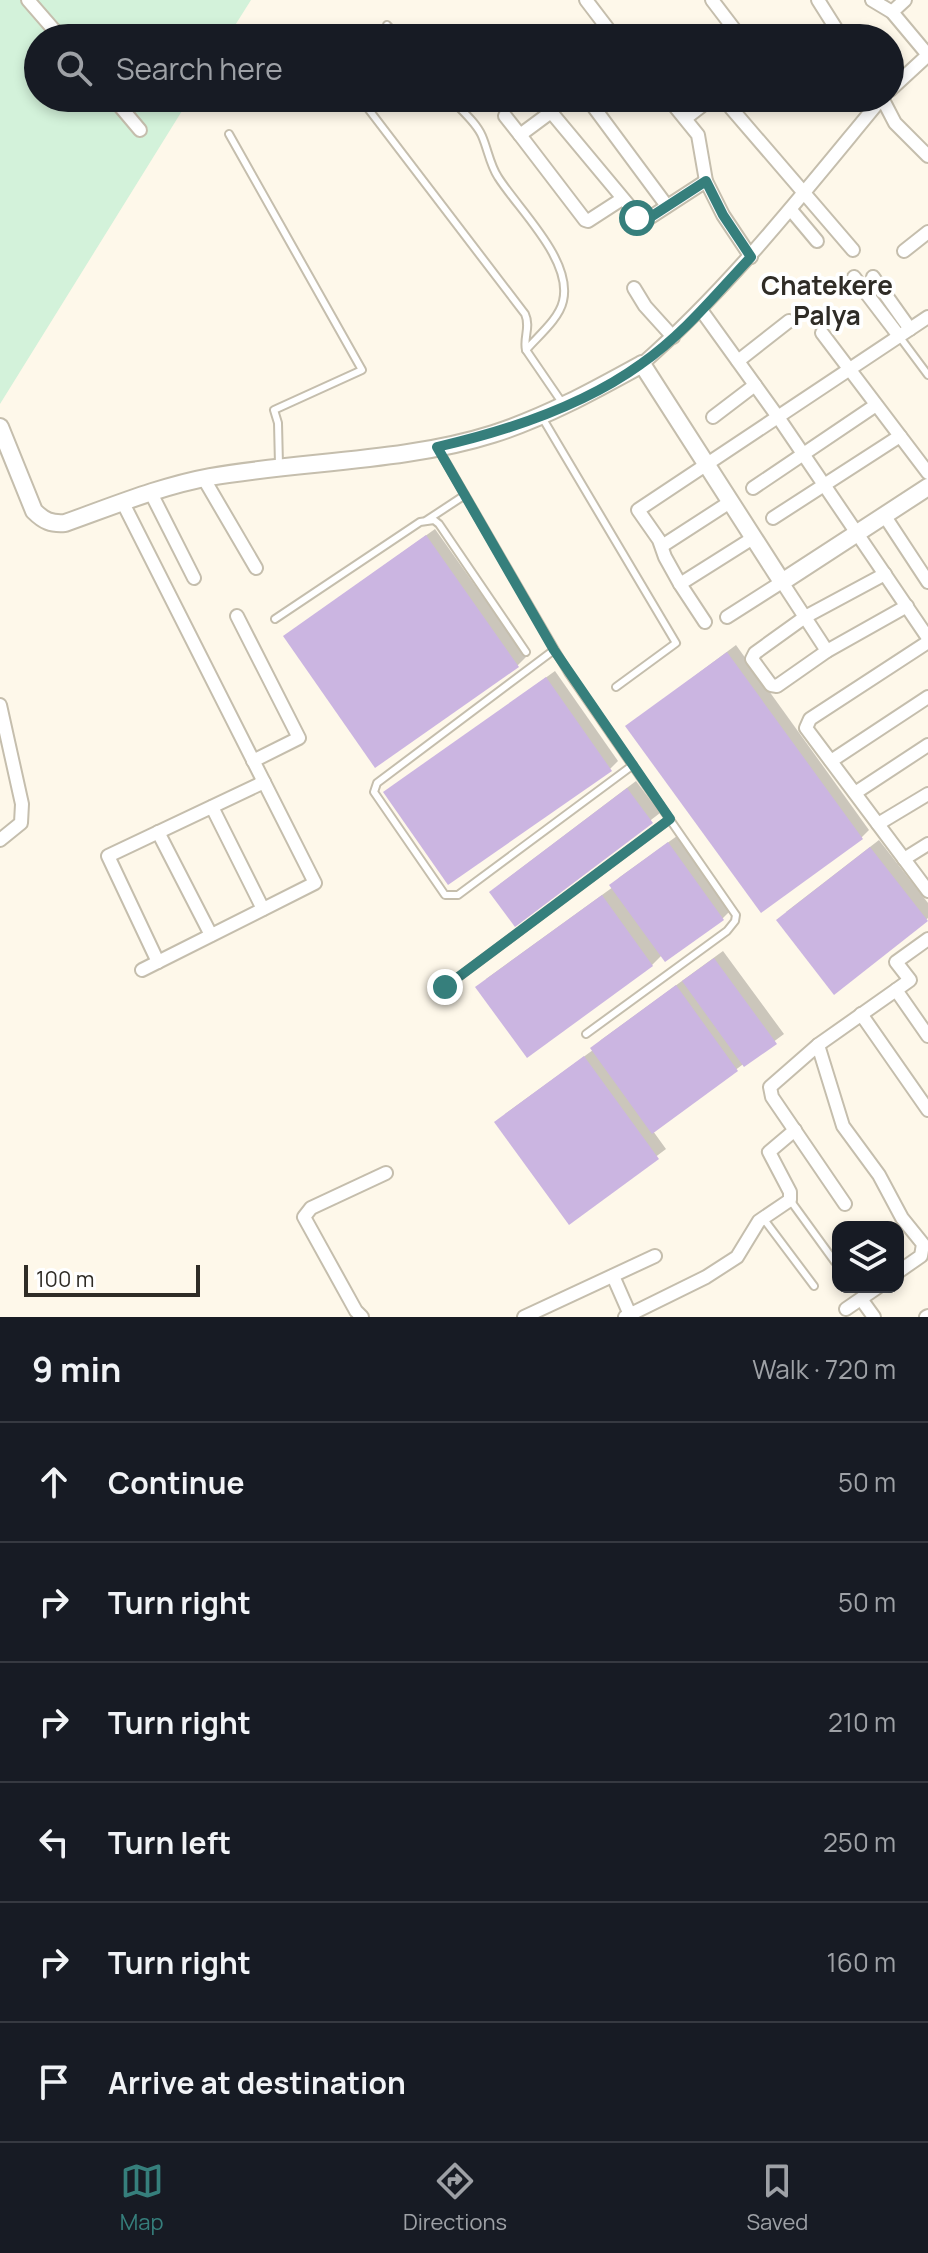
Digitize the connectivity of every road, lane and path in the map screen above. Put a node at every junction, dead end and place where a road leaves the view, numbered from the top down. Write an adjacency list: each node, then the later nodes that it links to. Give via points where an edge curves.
1 (28, 0): 8 (street)
2 (586, 0): 9 (street)
3 (712, 0): 10 (street)
4 (818, 0): 11 (street)
5 (872, 0): 7 (street)
6 (905, 0): 7 (street)
7 (892, 12): 12 (street)
8 (49, 24)
9 (604, 24)
10 (730, 24)
11 (833, 24)
12 (902, 24)
13 (904, 26): 14 (street, via 928,55)
14 (904, 77)
15 (125, 112): 26 (street)
16 (371, 112): 49 (lane, via 525,314)
17 (462, 112): 49 (lane, via 481,133 496,175 560,268 563,300)
18 (597, 112): 33 (street)
19 (681, 112): 25 (street)
20 (694, 112): 25 (street)
21 (734, 112): 31 (street)
22 (871, 112): 31 (street)
23 (889, 112): 29 (street)
24 (505, 116): 28 (street)
25 (686, 118): 30 (street, via 701,144)
26 (140, 130)
27 (229, 134): 65 (lane, via 362,370 274,410)
28 (520, 135): 32 (street, via 585,220); 32 (street, via 551,112)
29 (928, 156)
30 (706, 181): 33 (street); 39 (street)
31 (805, 193): 34 (street); 37 (street)
32 (622, 199): 33 (street, via 641,220)
33 (667, 206)
34 (791, 210): 36 (street); 39 (street)
35 (928, 232): 38 (street)
36 (817, 241)
37 (853, 250)
38 (904, 251)
39 (751, 257): 43 (street)
40 (854, 277): 47 (street)
41 (873, 277): 47 (street)
42 (634, 288): 48 (street)
43 (701, 310): 48 (street); 50 (street)
44 (928, 317): 47 (street)
45 (789, 321): 50 (street)
46 (822, 333): 52 (street)
47 (905, 333): 52 (street); 53 (lane)
48 (673, 337): 51 (street)
49 (526, 350): 56 (lane)
50 (738, 361): 54 (street)
51 (642, 364): 56 (street); 64 (street)
52 (850, 370): 55 (street); 59 (street)
53 (928, 375)
54 (755, 385): 58 (street); 59 (street)
55 (876, 405): 61 (street); 63 (street)
56 (565, 407): 57 (street)
57 (541, 416): 62 (street); 96 (lane, via 676,643)
58 (713, 417)
59 (778, 417): 63 (street); 64 (street)
60 (0, 427): 73 (street, via 34,511 43,519 65,523)
61 (900, 436): 67 (street); 68 (street)
62 (437, 447): 65 (street); 71 (lane)
63 (804, 455): 68 (street); 69 (street)
64 (706, 463): 72 (street); 79 (street, via 638,510)
65 (279, 468): 66 (street)
66 (204, 479): 70 (street); 80 (street)
67 (927, 485): 74 (street)
68 (825, 486): 75 (street); 77 (street)
69 (753, 488)
70 (151, 493): 73 (street); 82 (street)
71 (465, 495): 76 (lane); 93 (lane)
72 (730, 502): 78 (street); 79 (street)
73 (123, 503): 100 (street)
74 (884, 515): 77 (street); 84 (street)
75 (773, 518)
76 (427, 520): 90 (lane); 95 (lane, via 439,524)
77 (857, 532): 81 (street); 83 (street)
78 (753, 538): 83 (street); 85 (street)
79 (662, 546): 85 (street)
80 (256, 568)
81 (885, 574): 86 (street); 89 (street)
82 (194, 578)
83 (782, 582): 88 (street); 89 (street)
84 (928, 582)
85 (680, 584): 91 (street)
86 (907, 606): 92 (street); 94 (street)
87 (237, 616): 100 (street, via 299,738)
88 (727, 617)
89 (805, 617): 94 (street); 94 (street, via 752,659 774,687)
90 (275, 619)
91 (705, 622)
92 (928, 640): 101 (street, via 810,719 806,728)
93 (554, 650): 102 (lane); 102 (lane, via 377,783 374,792 450,896)
94 (827, 651)
95 (526, 652)
96 (616, 687)
97 (928, 697): 101 (street)
98 (0, 705): 110 (street, via 22,804 21,823)
99 (928, 745): 104 (street)
100 (253, 761): 103 (street)
101 (831, 761): 104 (street)
102 (633, 765): 107 (lane)
103 (264, 782): 106 (street); 114 (street, via 315,883)
104 (855, 793): 108 (street)
105 (928, 794): 108 (street)
106 (212, 807): 109 (street); 114 (street)
107 (670, 819): 120 (lane); 123 (lane, via 733,909 735,921)
108 (878, 824): 112 (street)
109 (158, 832): 115 (street); 118 (street, via 108,856)
110 (0, 840)
111 (928, 844): 112 (street)
112 (904, 859): 113 (street)
113 (928, 891)
114 (263, 909): 115 (street)
115 (211, 935): 118 (street)
116 (924, 943): 117 (street); 121 (street, via 896,962 910,980)
117 (928, 959)
118 (158, 962): 119 (street)
119 (142, 970)
120 (445, 987)
121 (896, 990): 122 (street); 124 (street)
122 (861, 1014): 125 (street); 126 (street)
123 (586, 1034)
124 (928, 1036)
125 (818, 1045): 127 (street, via 770,1087); 134 (street, via 843,1126 923,1244 921,1256)
126 (928, 1110)
127 (795, 1130): 129 (street, via 769,1152); 130 (street)
128 (386, 1173): 141 (street, via 311,1208 304,1217)
129 (790, 1200): 131 (street); 133 (lane)
130 (845, 1204)
131 (763, 1218): 136 (lane); 140 (street, via 737,1257)
132 (655, 1256): 135 (street)
133 (832, 1258)
134 (904, 1268)
135 (613, 1276): 140 (street); 142 (street)
136 (814, 1286)
137 (870, 1293): 138 (street)
138 (861, 1299): 139 (street); 143 (street)
139 (846, 1309)
140 (629, 1316)
141 (362, 1317)
142 (524, 1317)
143 (874, 1317)

